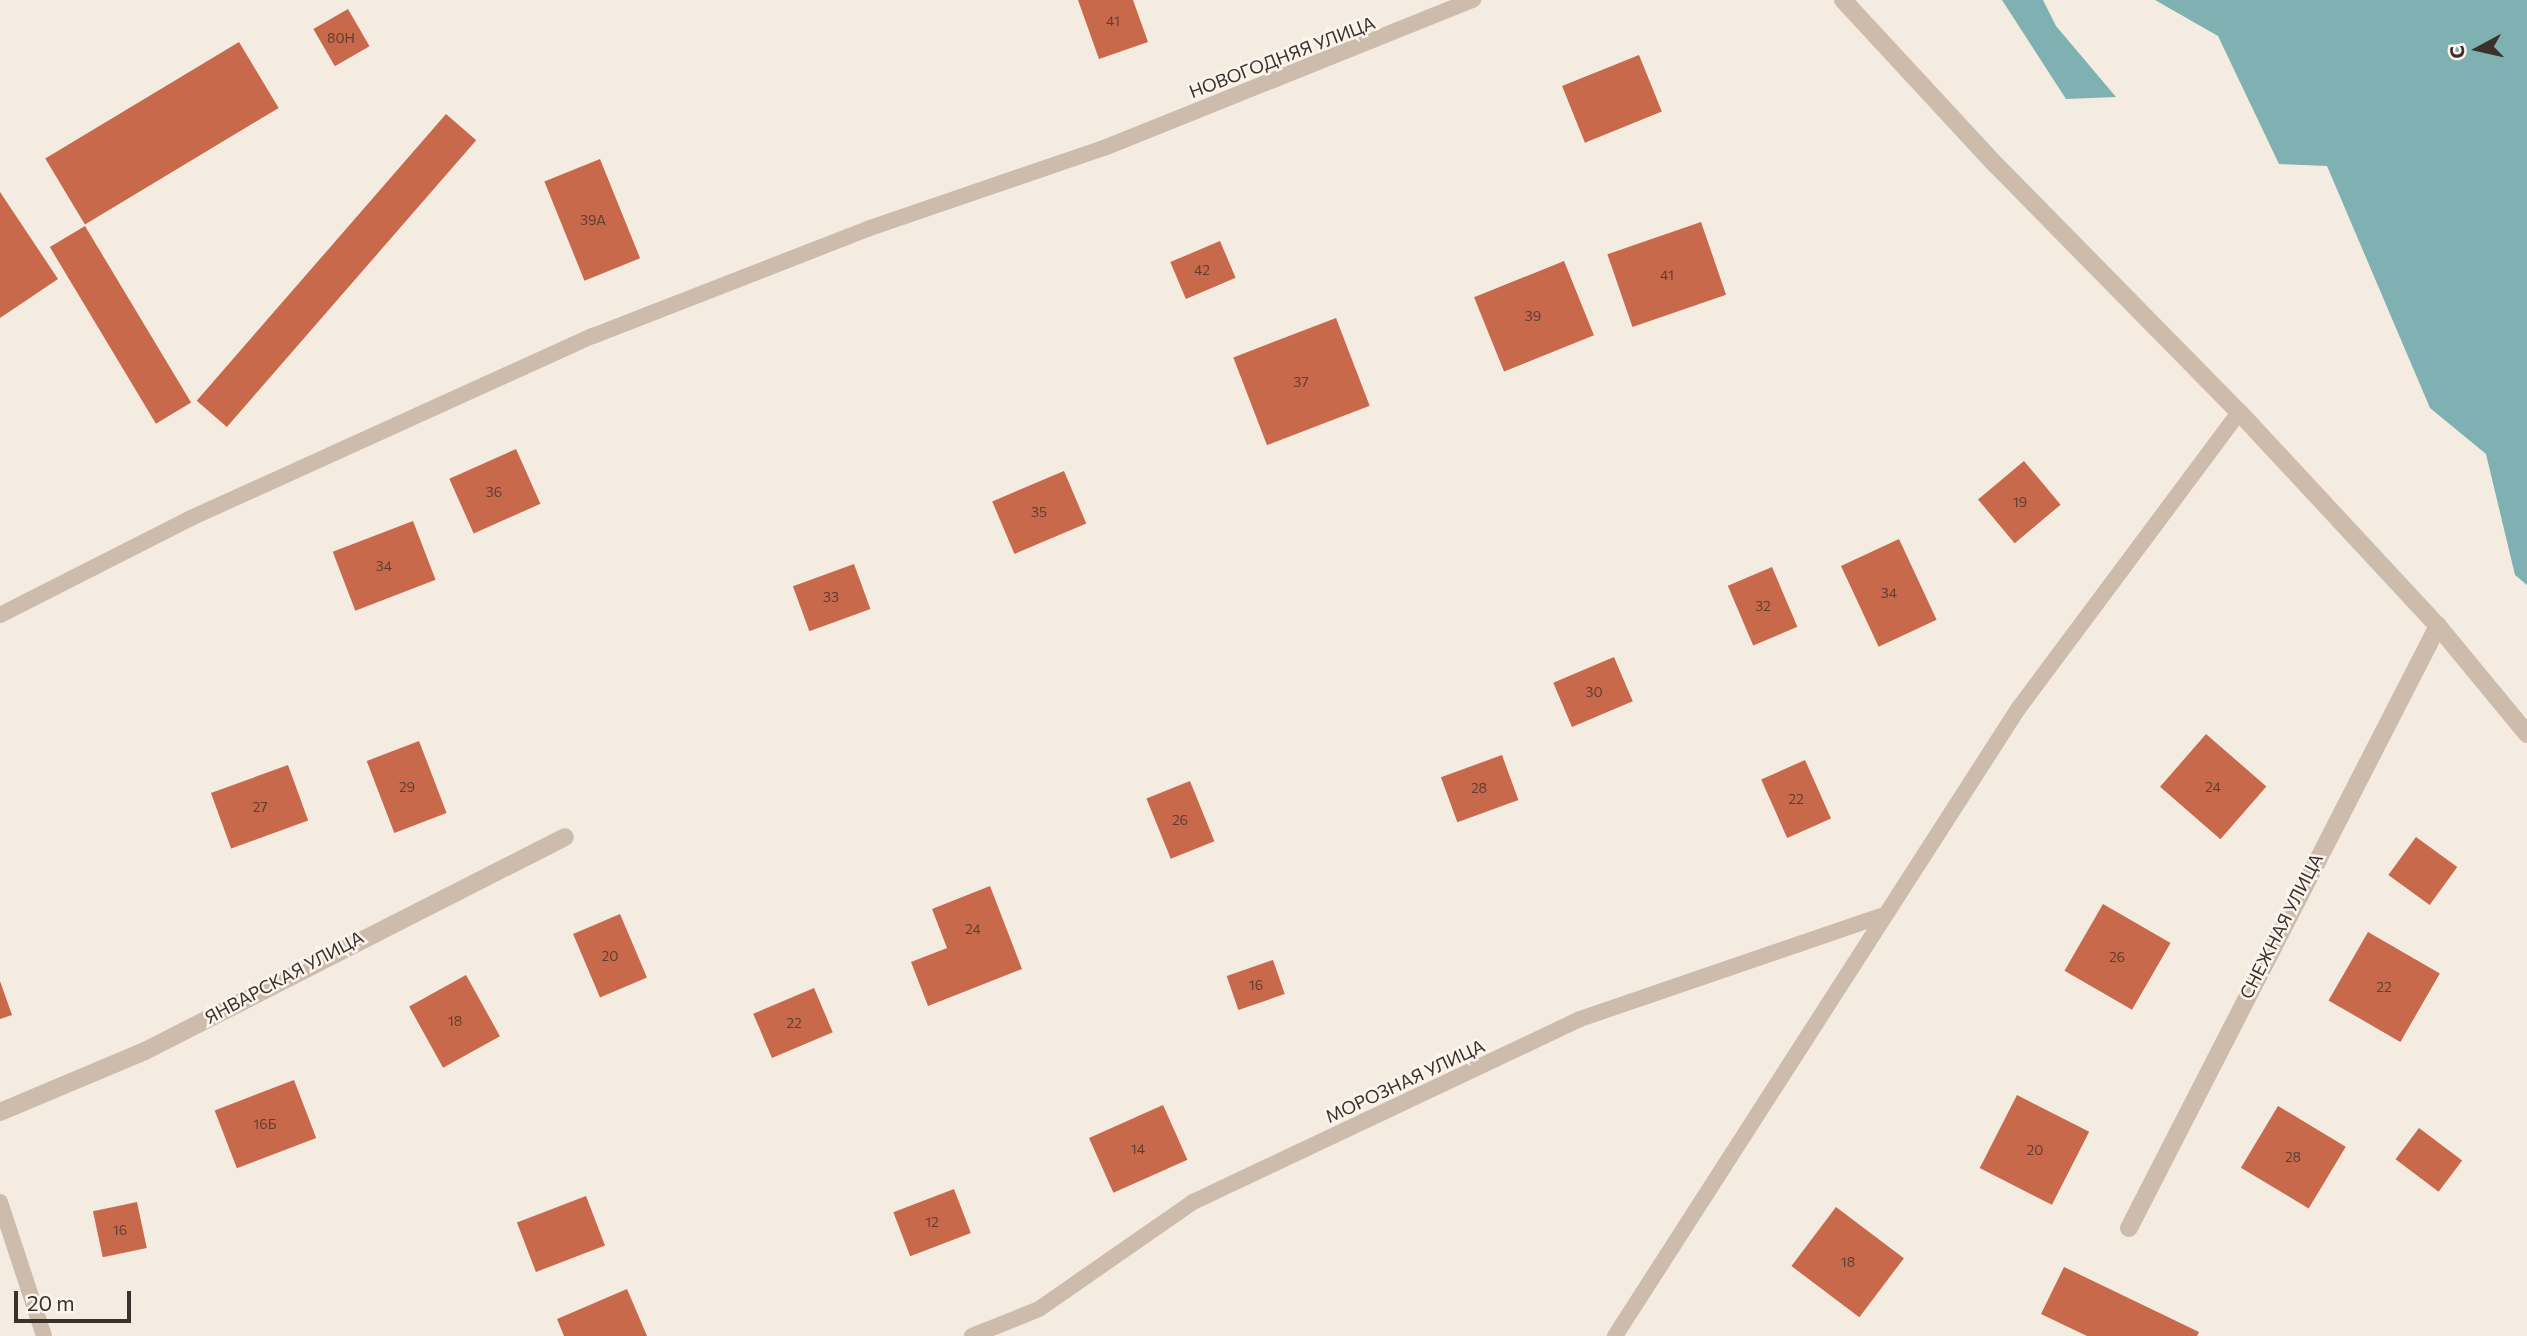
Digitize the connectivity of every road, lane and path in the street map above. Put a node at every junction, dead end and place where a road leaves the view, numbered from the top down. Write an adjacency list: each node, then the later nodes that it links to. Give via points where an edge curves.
1 (1473, 0): 4 (lane, НОВОГОДНЯЯ УЛИЦА, via 1104,148 870,228 593,336 191,518)
2 (1843, 0): 3 (street)
3 (2239, 412): 5 (street); 8 (lane, via 2018,709)
4 (0, 615)
5 (2438, 626): 6 (street); 11 (street, СНЕЖНАЯ УЛИЦА)
6 (2527, 734)
7 (565, 836): 9 (street, ЯНВАРСКАЯ УЛИЦА, via 145,1051)
8 (1881, 916): 13 (lane, МОРОЗНАЯ УЛИЦА, via 1580,1019 1193,1202 1039,1308); 14 (lane)
9 (0, 1112)
10 (0, 1202): 12 (lane)
11 (2129, 1228)
12 (44, 1336)
13 (972, 1336)
14 (1615, 1336)

